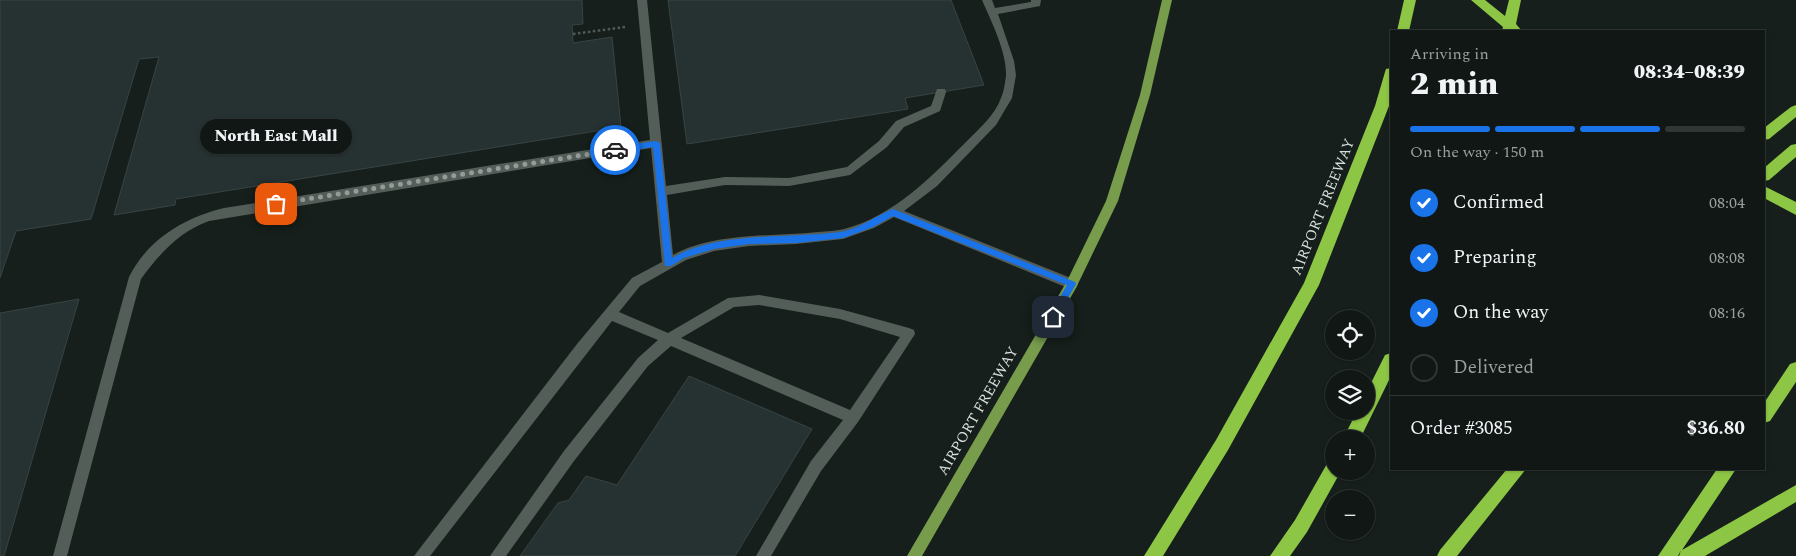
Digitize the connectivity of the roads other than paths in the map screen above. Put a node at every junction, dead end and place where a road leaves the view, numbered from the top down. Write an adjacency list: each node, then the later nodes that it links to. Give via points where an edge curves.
1 (642, 0): 15 (lane)
2 (1036, 0): 7 (lane, via 1036,4)
3 (1167, 0): 23 (main road, AIRPORT FREEWAY, via 1145,95 1112,201)
4 (1410, 0): 8 (highway)
5 (1477, 0): 10 (highway)
6 (1515, 0): 9 (highway)
7 (989, 6): 21 (lane, via 1009,61 1011,76 1007,98 992,122 932,183)
8 (1403, 30)
9 (1508, 30)
10 (1515, 30)
11 (1390, 76): 40 (highway, AIRPORT FREEWAY, via 1382,106 1310,285 1222,445)
12 (941, 92): 18 (lane, via 936,108 900,124 883,144 850,171 789,182 725,181)
13 (1796, 110): 14 (highway)
14 (1765, 135)
15 (656, 143): 18 (lane); 35 (lane, via 224,213 183,226 154,250 135,277)
16 (1796, 149): 17 (highway)
17 (1765, 175)
18 (661, 191): 22 (lane)
19 (1765, 192): 20 (highway)
20 (1796, 209)
21 (893, 212): 22 (lane, via 870,225 843,234 714,246); 23 (lane)
22 (668, 264): 24 (lane, via 636,282)
23 (1072, 284): 39 (main road, AIRPORT FREEWAY)
24 (610, 314): 25 (lane); 36 (lane)
25 (669, 339): 30 (lane); 30 (lane, via 732,302 759,300 840,314 909,334); 37 (lane, via 643,362 569,456)
26 (1390, 362): 28 (highway)
27 (1796, 369): 29 (highway)
28 (1375, 393)
29 (1765, 415)
30 (853, 418): 38 (lane, via 816,466)
31 (1516, 470): 42 (highway)
32 (1726, 470): 43 (highway)
33 (1327, 480): 41 (highway)
34 (1796, 493): 44 (highway)
35 (60, 556)
36 (421, 556)
37 (498, 556)
38 (763, 556)
39 (914, 556)
40 (1153, 556)
41 (1279, 556)
42 (1446, 556)
43 (1667, 556)
44 (1688, 556)

